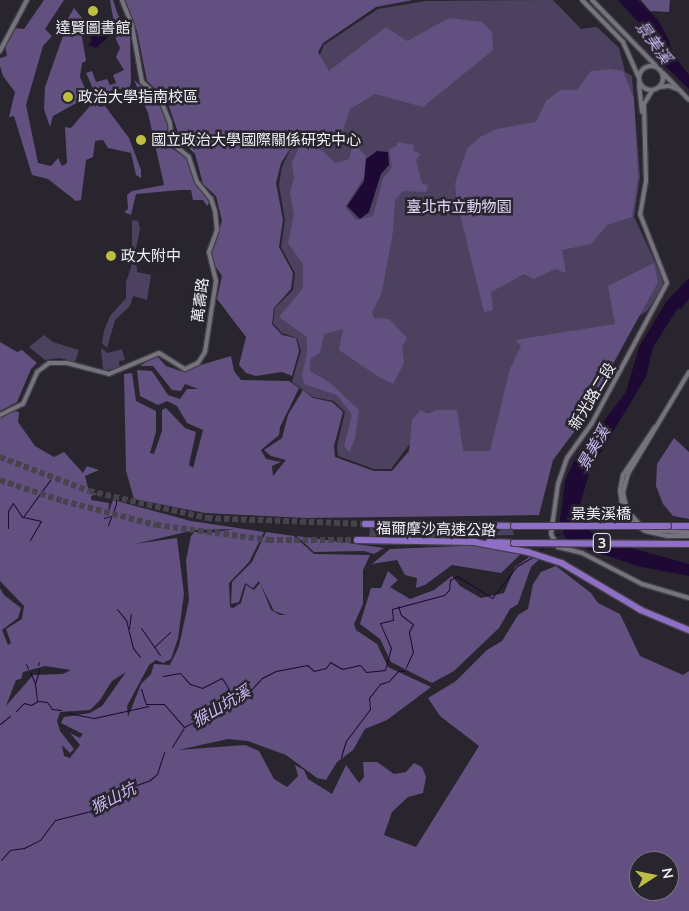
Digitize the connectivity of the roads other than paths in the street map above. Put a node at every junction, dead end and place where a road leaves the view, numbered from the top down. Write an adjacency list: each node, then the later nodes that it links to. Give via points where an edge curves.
1 (28, 0): 5 (street)
2 (122, 0): 14 (street, 萬壽路, via 132,25 141,79 160,98 170,123 172,143 189,157 197,182 211,199 216,215 217,230 209,252 216,281 205,352 198,363 187,369 159,353 128,368 106,374 67,363 49,363 37,372 21,407)
3 (582, 0): 7 (street, 新光路二段, via 623,42)
4 (592, 0): 6 (street)
5 (0, 51)
6 (660, 70): 7 (street, via 646,67); 8 (street, via 664,79); 10 (street)
7 (639, 79): 9 (street, via 644,88); 12 (street, 新光路二段)
8 (660, 87): 9 (street); 10 (street, via 669,86)
9 (652, 91): 12 (street, 新光路二段, via 645,100)
10 (681, 92): 11 (street)
11 (689, 100)
12 (644, 124): 27 (street, 新光路二段, bridge, via 646,181 640,214 667,283 592,423 567,458 559,477 551,534 556,546 582,553 642,584)
13 (689, 372): 15 (street)
14 (0, 415)
15 (655, 427): 20 (street, via 625,479 623,493 626,506 636,521 649,529); 21 (street, via 623,476 622,504 631,521 645,531)
16 (365, 524): 17 (highway, 福爾摩沙高速公路 / 3)
17 (409, 525): 18 (highway, 福爾摩沙高速公路 / 3); 23 (highway)
18 (514, 526): 19 (highway, 景美溪橋 / 3, bridge)
19 (689, 526)
20 (689, 532)
21 (689, 536)
22 (357, 540): 23 (highway, 福爾摩沙高速公路 / 3)
23 (409, 541): 24 (highway, 福爾摩沙高速公路 / 3)
24 (474, 542): 25 (highway, 福爾摩沙高速公路 / 3); 28 (highway, via 562,563 641,610)
25 (514, 543): 26 (highway, 景美溪橋 / 3, bridge)
26 (689, 544)
27 (689, 598)
28 (689, 630)

